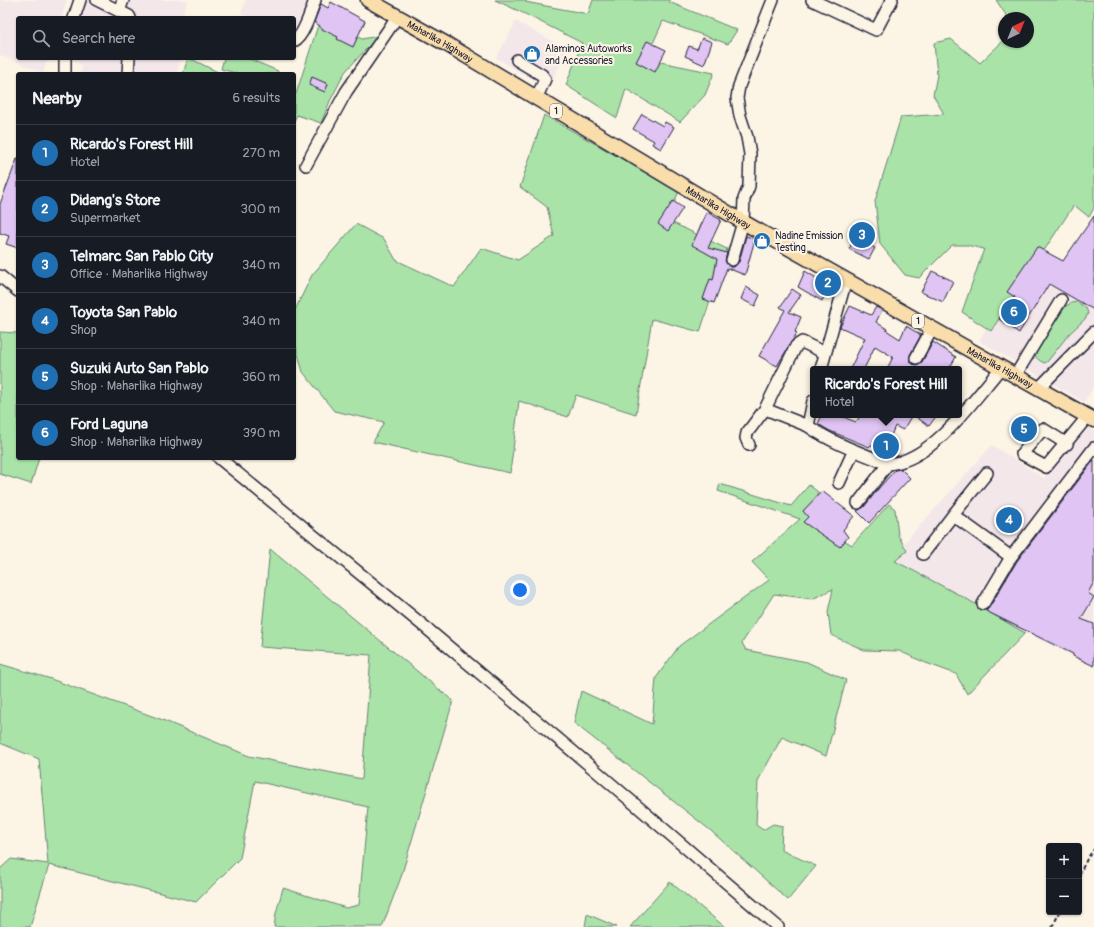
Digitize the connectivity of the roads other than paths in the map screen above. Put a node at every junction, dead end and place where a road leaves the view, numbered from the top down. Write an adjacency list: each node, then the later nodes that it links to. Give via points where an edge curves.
1 (80, 0): 9 (street)
2 (97, 0): 8 (street)
3 (315, 0): 12 (street)
4 (368, 0): 11 (main road, Maharlika Highway / 1)
5 (773, 0): 20 (street, via 736,98 750,154 749,186 744,199)
6 (812, 0): 7 (street, via 876,30)
7 (892, 0)
8 (121, 5): 10 (street)
9 (75, 16)
10 (129, 16)
11 (397, 16): 18 (main road, Maharlika Highway / 1); 19 (street, via 346,92)
12 (296, 40)
13 (65, 60): 16 (street)
14 (129, 60): 17 (street)
15 (518, 60): 18 (street, via 545,79)
16 (65, 72)
17 (128, 72)
18 (536, 99): 20 (main road, Maharlika Highway / 1)
19 (306, 165)
20 (743, 222): 21 (street); 23 (main road, Maharlika Highway / 1)
21 (732, 260)
22 (0, 276): 24 (street)
23 (846, 280): 26 (main road, Maharlika Highway / 1); 28 (street)
24 (16, 289)
25 (1061, 300): 32 (street)
26 (932, 329): 29 (street); 31 (main road, Maharlika Highway / 1)
27 (1094, 332): 33 (street)
28 (825, 352): 30 (street); 34 (street, via 799,343)
29 (916, 358)
30 (822, 366)
31 (1001, 368): 32 (main road, Maharlika Highway / 1); 35 (street)
32 (1016, 376): 33 (main road, Maharlika Highway / 1)
33 (1038, 389): 38 (main road, Maharlika Highway / 1)
34 (765, 409): 39 (street); 41 (street, via 747,433)
35 (962, 413)
36 (810, 416): 39 (street)
37 (958, 418): 45 (street, via 943,435 919,454 902,462)
38 (1091, 418): 40 (street)
39 (808, 426): 43 (street)
40 (1067, 444)
41 (749, 445)
42 (1094, 448): 51 (street)
43 (854, 450): 45 (street); 47 (street)
44 (221, 460): 53 (street, via 425,627)
45 (888, 464): 48 (street)
46 (987, 473): 49 (street)
47 (839, 483)
48 (858, 503)
49 (953, 515): 50 (street); 51 (street)
50 (923, 554)
51 (1011, 557): 52 (street)
52 (983, 604)
53 (778, 927)

